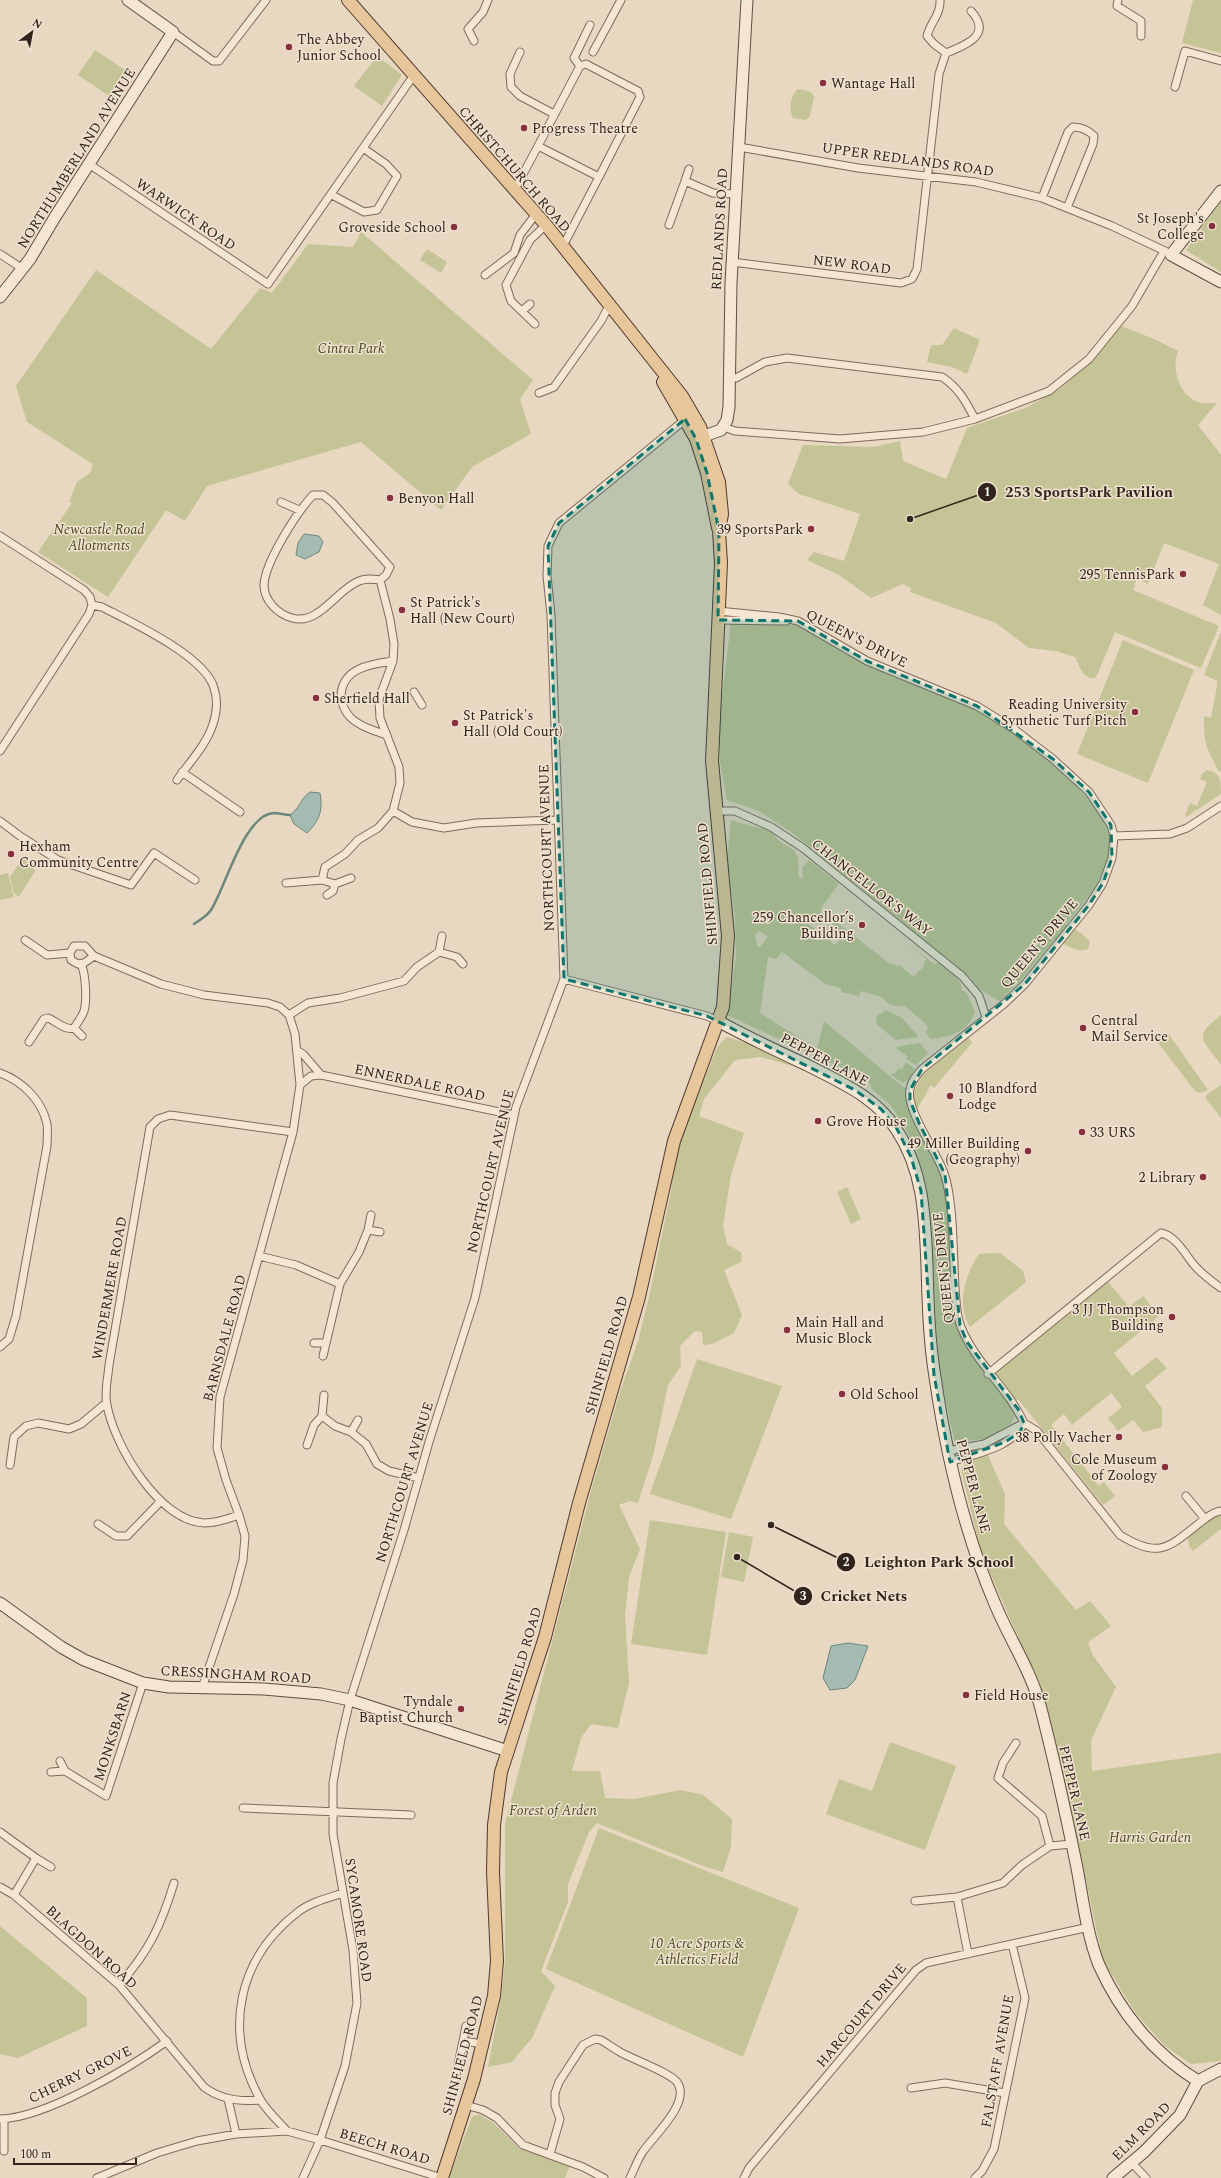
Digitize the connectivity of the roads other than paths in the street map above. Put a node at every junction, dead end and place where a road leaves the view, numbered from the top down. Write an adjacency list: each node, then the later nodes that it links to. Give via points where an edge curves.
1 (128, 0): 11 (street)
2 (266, 0): 11 (street, via 219,61 213,61)
3 (348, 0): 19 (main road, CHRISTCHURCH ROAD)
4 (488, 0): 13 (street, via 483,12 468,29)
5 (621, 0): 15 (street)
6 (747, 0): 23 (street, REDLANDS ROAD)
7 (940, 0): 16 (street, via 938,13 929,26 927,36)
8 (1118, 0): 12 (street, via 1116,6 1141,21)
9 (971, 11): 16 (street, via 980,26 975,39)
10 (590, 25): 18 (street, via 574,58)
11 (173, 32): 25 (street, NORTHUMBERLAND AVENUE)
12 (1141, 36)
13 (474, 41)
14 (520, 52): 21 (street, via 510,74 511,87 520,96)
15 (593, 52)
16 (946, 52): 27 (street, NEW ROAD, via 939,74)
17 (1221, 61): 20 (street, via 1185,51)
18 (580, 66): 21 (street); 28 (street, via 586,64 638,91 640,97)
19 (414, 75): 24 (street); 30 (main road, CHRISTCHURCH ROAD)
20 (1175, 88)
21 (554, 114): 22 (street)
22 (538, 146): 28 (street); 30 (street)
23 (739, 147): 27 (street, UPPER REDLANDS ROAD, via 858,168); 32 (street, REDLANDS ROAD)
24 (363, 148): 33 (street); 33 (street, via 386,164 397,176 377,210 364,212)
25 (89, 164): 33 (street, WARWICK ROAD, via 268,284); 43 (street, NORTHUMBERLAND AVENUE)
26 (689, 169): 29 (street)
27 (927, 176): 34 (street, UPPER REDLANDS ROAD, via 976,182); 42 (street, NEW ROAD, via 917,269 912,279 901,283)
28 (598, 177): 39 (street)
29 (685, 181): 32 (street, via 713,193); 38 (street)
30 (514, 189): 36 (main road, CHRISTCHURCH ROAD)
31 (1221, 191): 40 (street)
32 (736, 194): 42 (street, REDLANDS ROAD)
33 (332, 195)
34 (1042, 198): 35 (street, UPPER REDLANDS ROAD); 35 (street, via 1068,132 1073,127 1089,131 1094,136 1094,144)
35 (1067, 208): 40 (street, UPPER REDLANDS ROAD, via 1112,226)
36 (536, 214): 37 (main road, CHRISTCHURCH ROAD); 44 (street, via 520,235 514,253)
37 (546, 225): 39 (main road, CHRISTCHURCH ROAD); 49 (street, via 530,240 506,285 512,300)
38 (669, 225)
39 (563, 246): 48 (main road, CHRISTCHURCH ROAD)
40 (1167, 253): 45 (street, UPPER REDLANDS ROAD); 54 (street, via 1132,306 1089,359 1049,391)
41 (0, 254): 43 (street)
42 (732, 262): 51 (street, REDLANDS ROAD)
43 (23, 269): 46 (street, NORTHUMBERLAND AVENUE)
44 (485, 275)
45 (1221, 282)
46 (0, 296)
47 (530, 304): 49 (street)
48 (610, 304): 52 (street, via 601,322 558,382 554,387); 53 (main road, CHRISTCHURCH ROAD, via 654,362 661,379)
49 (522, 311): 50 (street)
50 (535, 324)
51 (729, 378): 54 (street, via 736,378 765,362 787,358 942,377 963,395); 55 (street, REDLANDS ROAD, via 729,407)
52 (539, 393)
53 (689, 417): 56 (main road, CHRISTCHURCH ROAD); 75 (street, NORTHCOURT AVENUE, via 559,523 548,546)
54 (975, 419): 55 (street, via 923,432 840,439 735,431)
55 (724, 427): 56 (street)
56 (700, 438): 62 (main road, SHINFIELD ROAD, via 719,531 721,563)
57 (281, 502): 58 (street)
58 (300, 510): 60 (street, via 313,495 323,495 333,502 390,567); 60 (street, via 272,558 264,586 270,603 281,614 294,619 309,617 359,581)
59 (0, 536): 61 (street, via 84,590 90,596)
60 (380, 580): 63 (street, via 390,619 394,644)
61 (92, 605): 67 (street, via 89,614); 68 (street, via 102,607 170,644 202,668 214,686 217,705 213,725)
62 (718, 616): 72 (main road, SHINFIELD ROAD, via 712,761); 76 (street, QUEEN'S DRIVE, via 770,622 790,620 806,624 873,663 961,698 1014,729 1053,759 1089,792 1106,816)
63 (393, 661): 66 (street, via 379,699 380,718); 66 (street, via 366,665 348,676 341,688 342,705 351,718 366,728)
64 (414, 692): 65 (street)
65 (422, 705)
66 (387, 735): 71 (street, via 399,767 400,783)
67 (0, 751)
68 (182, 772): 69 (street); 73 (street)
69 (177, 780)
70 (1221, 806): 76 (street, via 1187,828 1170,834)
71 (393, 811): 75 (street, via 412,822 444,828 476,823); 79 (street, via 378,828 358,840 345,854 325,867)
72 (716, 811): 92 (street, CHANCELLOR'S WAY, via 735,811 753,817 803,848 962,976 979,996); 93 (main road, SHINFIELD ROAD, via 728,936 723,1006)
73 (240, 812)
74 (0, 820): 78 (street, via 58,860 131,885 154,853)
75 (557, 820): 90 (street, NORTHCOURT AVENUE)
76 (1114, 836): 92 (street, QUEEN'S DRIVE, via 1109,871 1089,905 1025,984)
77 (351, 878): 81 (street)
78 (195, 880)
79 (322, 880): 80 (street); 81 (street)
80 (286, 883)
81 (335, 884): 82 (street, via 333,891)
82 (327, 895)
83 (442, 936): 85 (street)
84 (25, 940): 86 (street, via 47,955)
85 (439, 952): 89 (street, via 457,957); 91 (street, via 417,967 404,981 340,998 308,1003)
86 (70, 953): 87 (street, via 74,946 81,944); 88 (street, via 74,962)
87 (94, 956): 88 (street); 91 (street, via 161,984 204,995 268,1003 280,1007)
88 (81, 964): 94 (street, via 85,982 84,1011)
89 (463, 964)
90 (564, 979): 93 (street); 101 (street, NORTHCOURT AVENUE)
91 (289, 1015): 97 (street, BARNSDALE ROAD)
92 (986, 1017): 113 (street, QUEEN'S DRIVE, via 922,1069 910,1090 910,1100 944,1174 949,1201 956,1305 960,1324 967,1342)
93 (718, 1021): 121 (street, PEPPER LANE, via 855,1090 880,1109 903,1140 918,1178 924,1209 932,1351); 135 (main road, SHINFIELD ROAD, via 674,1141 639,1297 579,1503 545,1637)
94 (74, 1028): 95 (street); 96 (street, via 61,1026 48,1018 44,1019)
95 (82, 1036)
96 (29, 1042)
97 (298, 1051): 99 (street, via 304,1054); 100 (street, BARNSDALE ROAD)
98 (0, 1072): 111 (street, via 22,1085 38,1103 47,1125 46,1146 16,1316 9,1339)
99 (321, 1075): 100 (street, via 311,1076); 101 (street, ENNERDALE ROAD)
100 (300, 1084): 102 (street, BARNSDALE ROAD)
101 (514, 1115): 123 (street, NORTHCOURT AVENUE, via 475,1298)
102 (293, 1132): 106 (street, BARNSDALE ROAD); 115 (street, WINDERMERE ROAD, via 170,1115 158,1119 150,1127 109,1365)
103 (371, 1215): 104 (street)
104 (368, 1230): 105 (street); 107 (street, via 359,1252)
105 (380, 1232)
106 (259, 1256): 107 (street, via 296,1265); 127 (street, BARNSDALE ROAD, via 220,1397 217,1426 219,1454)
107 (340, 1284): 110 (street)
108 (1221, 1288): 113 (street, via 1195,1266 1168,1234 1161,1234)
109 (314, 1343): 110 (street)
110 (326, 1343): 112 (street)
111 (0, 1347)
112 (323, 1356)
113 (988, 1374): 118 (street, QUEEN'S DRIVE, via 1018,1410)
114 (324, 1395): 116 (street)
115 (106, 1403): 122 (street, via 81,1424 69,1429 38,1423 26,1426 14,1437); 125 (street, WINDERMERE ROAD, via 114,1431 130,1461)
116 (322, 1416): 119 (street, via 335,1426); 120 (street, via 314,1426)
117 (358, 1420): 119 (street)
118 (1024, 1423): 121 (street, via 984,1444); 121 (street, via 1020,1432 990,1449); 128 (street, via 1037,1431 1120,1535 1137,1546 1153,1549 1168,1547)
119 (352, 1432): 123 (street, via 366,1444 377,1464 389,1471)
120 (307, 1445)
121 (949, 1456): 143 (street, PEPPER LANE, via 976,1553 1039,1703)
122 (10, 1465)
123 (419, 1478): 133 (street, NORTHCOURT AVENUE)
124 (1186, 1496): 128 (street)
125 (161, 1501): 127 (street, WINDERMERE ROAD, via 178,1515 203,1523); 129 (street, via 127,1536 116,1536)
126 (1221, 1511): 128 (street)
127 (239, 1515): 132 (street, BARNSDALE ROAD, via 245,1536 243,1560)
128 (1205, 1519)
129 (98, 1524)
130 (0, 1603): 131 (street, CRESSINGHAM ROAD, via 61,1647)
131 (143, 1683): 132 (street, CRESSINGHAM ROAD); 137 (street, MONKSBARN, via 106,1796)
132 (202, 1688): 133 (street, CRESSINGHAM ROAD, via 264,1689 321,1694)
133 (350, 1700): 135 (street, CRESSINGHAM ROAD); 140 (street, SYCAMORE ROAD, via 333,1783)
134 (1016, 1743): 144 (street, via 998,1778 1042,1816)
135 (508, 1751): 160 (main road, SHINFIELD ROAD, via 501,1772 495,1817 493,1872 497,1961 494,1996)
136 (60, 1761): 137 (street)
137 (64, 1771): 138 (street)
138 (51, 1772)
139 (243, 1808): 140 (street)
140 (332, 1810): 141 (street); 149 (street, SYCAMORE ROAD, via 333,1834)
141 (411, 1815)
142 (0, 1832): 145 (street)
143 (1072, 1844): 144 (street); 153 (street, PEPPER LANE)
144 (1050, 1846): 151 (street, via 1022,1865 1003,1883)
145 (36, 1858): 146 (street); 150 (street)
146 (51, 1867)
147 (174, 1883): 156 (street, via 161,1923 140,1961)
148 (0, 1887): 150 (street, BLAGDON ROAD)
149 (343, 1893): 167 (street, via 316,1902 298,1912 273,1938 254,1964 243,1991 238,2026 242,2055); 172 (street, SYCAMORE ROAD, via 353,1950 357,2003 344,2066)
150 (14, 1895): 156 (street, BLAGDON ROAD)
151 (957, 1896): 152 (street); 155 (street)
152 (915, 1901)
153 (1089, 1927): 154 (street, HARCOURT DRIVE); 162 (street, PEPPER LANE, via 1098,1963 1130,2019 1158,2051)
154 (1012, 1944): 155 (street, HARCOURT DRIVE); 164 (street, FALSTAFF AVENUE, via 1025,1998)
155 (968, 1954): 181 (street, HARCOURT DRIVE, via 926,1963 916,1970 749,2168)
156 (119, 1985): 158 (street, BLAGDON ROAD)
157 (466, 2026): 159 (street)
158 (166, 2041): 166 (street, BLAGDON ROAD, via 204,2088); 169 (street, CHERRY GROVE, via 129,2068 70,2097 33,2113)
159 (463, 2041): 160 (street); 163 (street)
160 (484, 2044): 168 (main road, SHINFIELD ROAD)
161 (1221, 2069): 162 (street)
162 (1198, 2081): 175 (street, ELM ROAD, via 1180,2116)
163 (453, 2089)
164 (1004, 2093): 165 (street, via 945,2083 915,2088); 182 (street, FALSTAFF AVENUE, via 994,2149 986,2166)
165 (921, 2095)
166 (228, 2099): 167 (street, BLAGDON ROAD); 171 (street)
167 (260, 2100): 170 (street)
168 (466, 2105): 174 (street, via 497,2118 523,2145); 178 (main road, SHINFIELD ROAD)
169 (2, 2119): 173 (street)
170 (287, 2132): 171 (street, BEECH ROAD); 172 (street, BEECH ROAD)
171 (236, 2134): 176 (street, BEECH ROAD, via 198,2141 157,2153)
172 (320, 2140): 177 (street, SYCAMORE ROAD); 178 (street, BEECH ROAD)
173 (4, 2151)
174 (550, 2154): 179 (street); 180 (street, via 560,2119 555,2105 555,2093 559,2082 583,2045 595,2039 601,2040 644,2065 669,2075 680,2089 670,2119 642,2153)
175 (1132, 2163): 183 (street, ELM ROAD); 184 (street)
176 (97, 2178)
177 (304, 2178)
178 (442, 2178)
179 (604, 2178)
180 (630, 2178)
181 (744, 2178)
182 (975, 2178)
183 (1113, 2178)
184 (1146, 2178)

